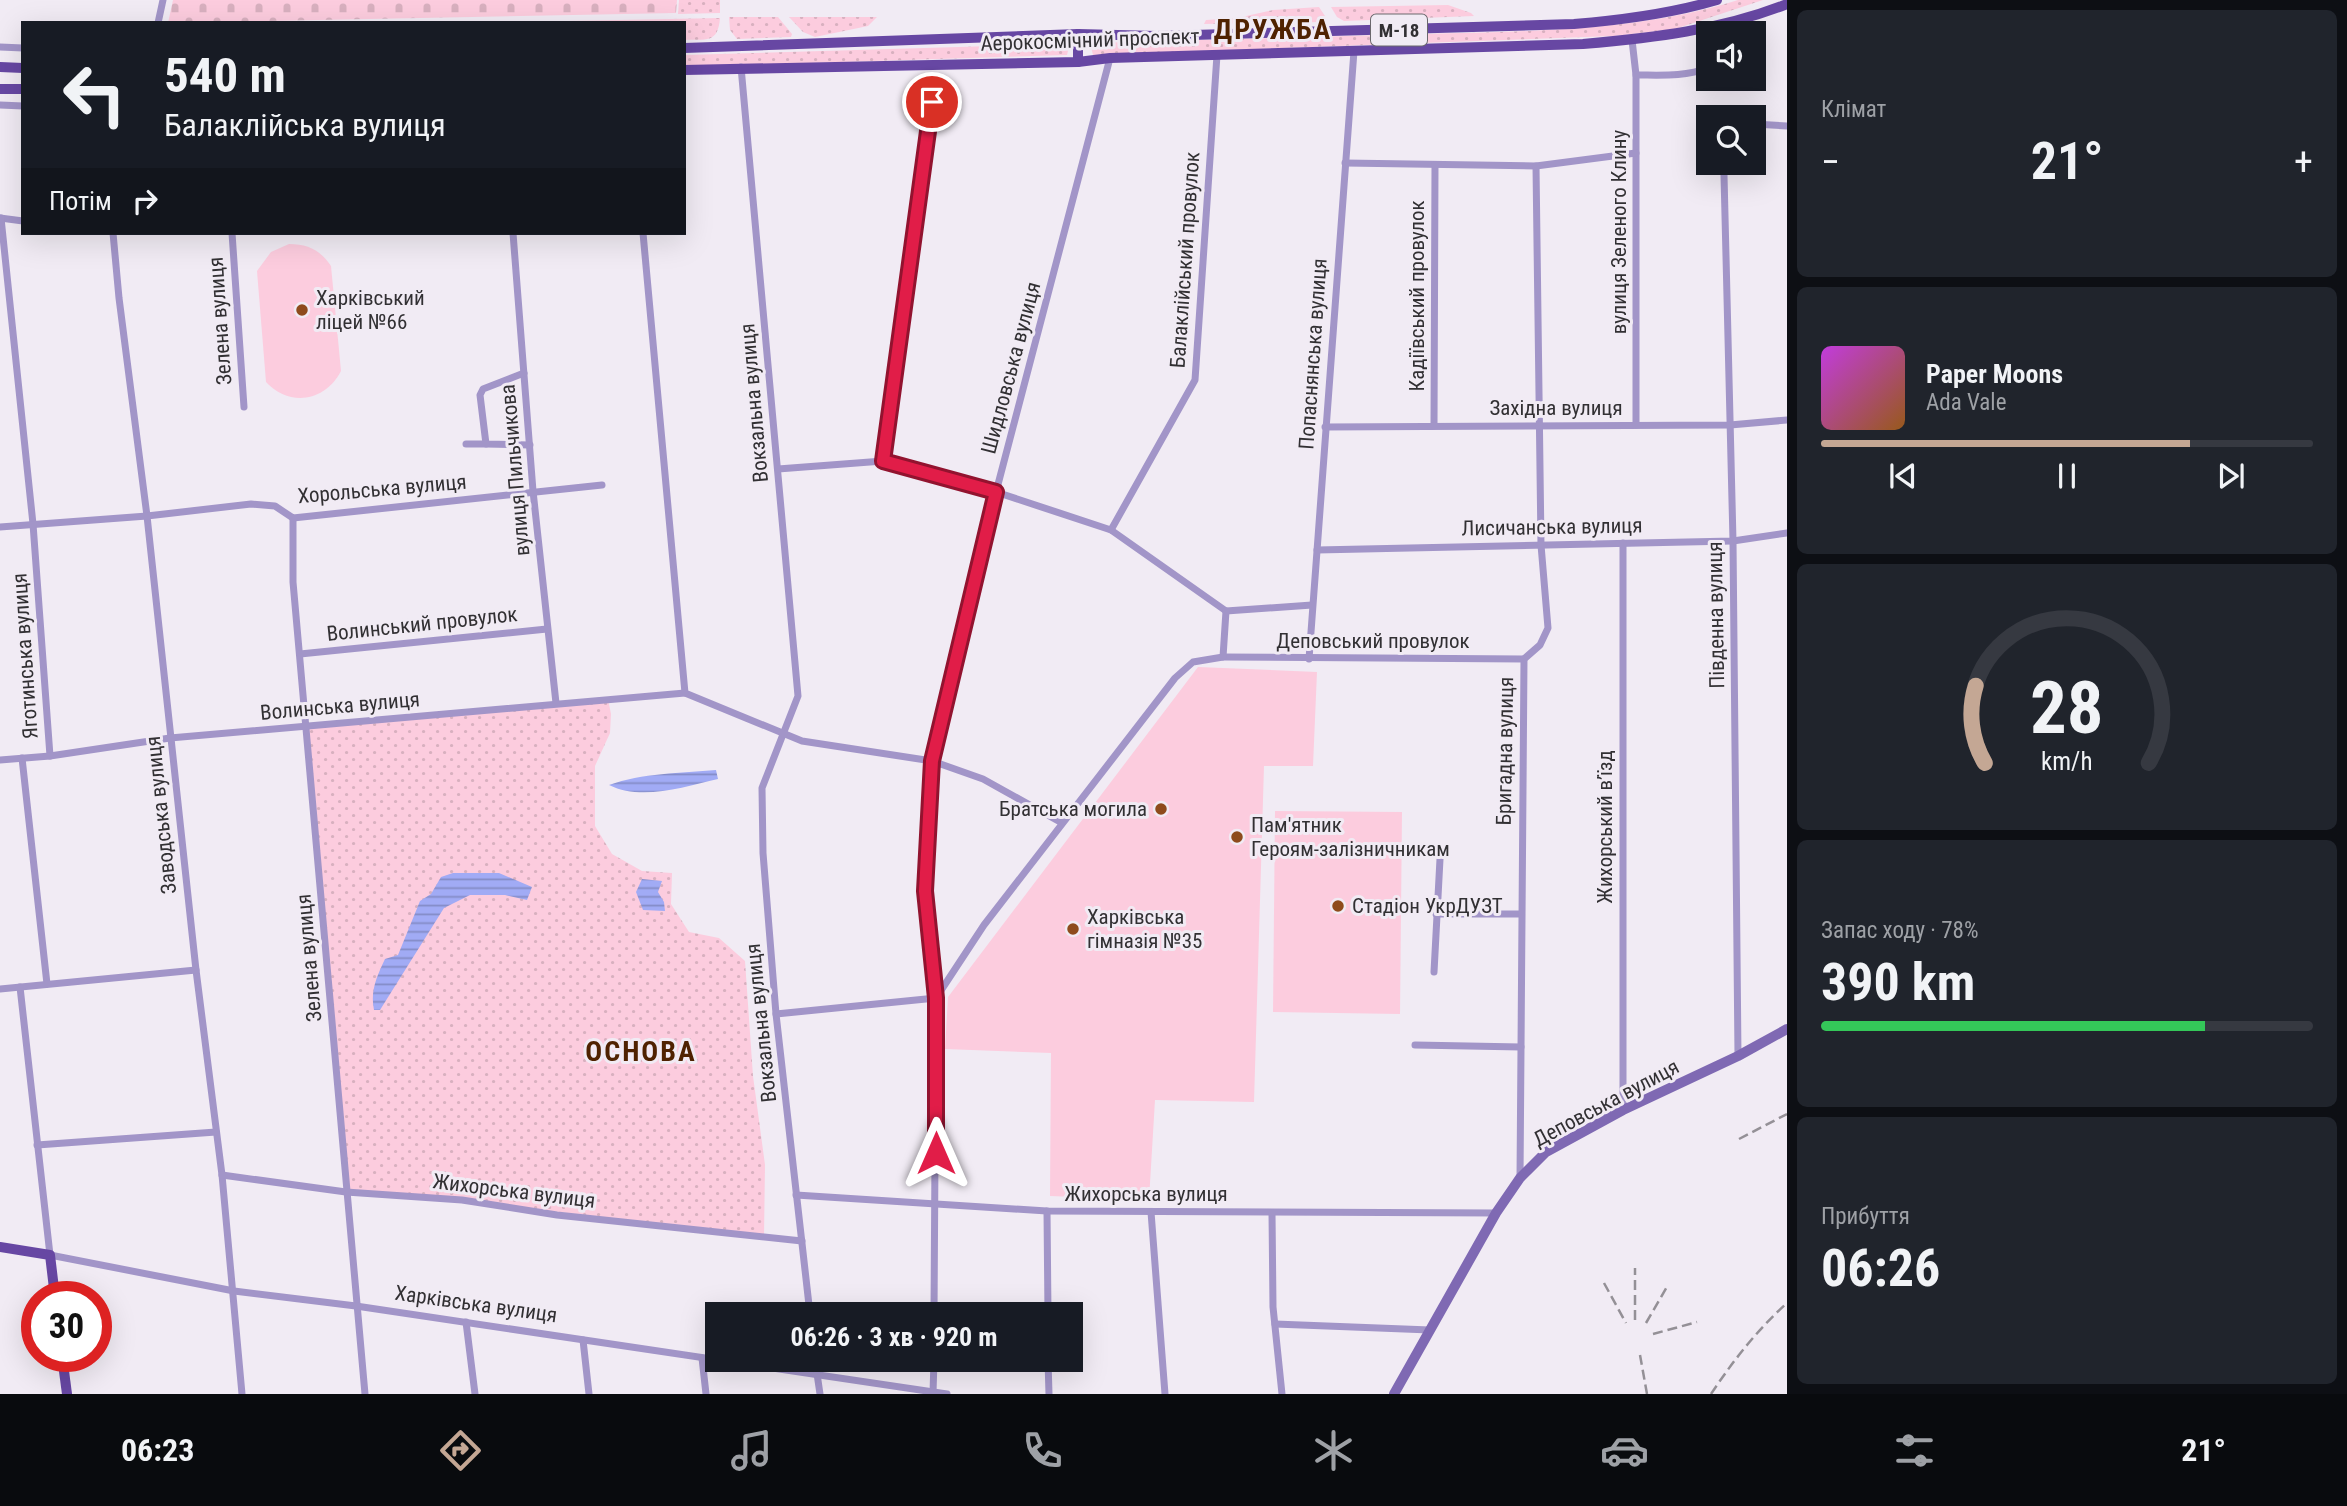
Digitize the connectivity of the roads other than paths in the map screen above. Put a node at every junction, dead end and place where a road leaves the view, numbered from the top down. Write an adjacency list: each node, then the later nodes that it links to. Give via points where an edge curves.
1 (163, 0): 4 (street)
2 (1717, 0): 5 (main road, Аерокосмічний проспект / М-18, via 1625,20 1574,24 1157,36)
3 (1787, 4): 6 (main road, Аерокосмічний проспект / М-18, via 1706,28)
4 (158, 21)
5 (1078, 34): 9 (main road, Аерокосмічний проспект / М-18); 13 (main road)
6 (1632, 40): 10 (main road, Аерокосмічний проспект / М-18); 19 (street, вулиця Зеленого Клину)
7 (0, 47): 8 (street)
8 (21, 48)
9 (686, 48)
10 (1354, 51): 11 (main road, Аерокосмічний проспект / М-18); 28 (street, Попаснянська вулиця)
11 (1217, 55): 12 (main road, Аерокосмічний проспект / М-18); 58 (street, Балаклійський провулок, via 1195,380)
12 (1110, 58): 13 (main road, Аерокосмічний проспект / М-18); 53 (street, Шидловська вулиця)
13 (1078, 62): 16 (main road, Аерокосмічний проспект / М-18)
14 (0, 67): 15 (main road)
15 (21, 68)
16 (741, 68): 17 (main road, Аерокосмічний проспект / М-18); 50 (street, Вокзальна вулиця)
17 (686, 70)
18 (1696, 72): 19 (street)
19 (1636, 75): 27 (street, вулиця Зеленого Клину)
20 (0, 89): 21 (main road)
21 (21, 89)
22 (932, 102): 49 (street)
23 (0, 106): 24 (street)
24 (21, 106)
25 (1766, 125): 26 (street)
26 (1787, 126)
27 (1636, 153): 30 (street); 42 (street, вулиця Зеленого Клину)
28 (1345, 163): 29 (street); 45 (street, Попаснянська вулиця)
29 (1435, 165): 30 (street); 44 (street, Кадіївський провулок)
30 (1536, 166): 41 (street, Бригадна вулиця)
31 (1724, 175): 43 (street, Південна вулиця)
32 (1, 218): 33 (street); 56 (street, Яготинська вулиця)
33 (21, 221)
34 (113, 235): 54 (street, Заводська вулиця)
35 (232, 235): 39 (street, Зелена вулиця)
36 (513, 235): 38 (street, вулиця Пильчикова)
37 (643, 235): 71 (street)
38 (524, 373): 47 (street, via 483,389); 48 (street, вулиця Пильчикова)
39 (244, 407)
40 (1787, 421): 43 (street, Західна вулиця)
41 (1539, 425): 42 (street, Західна вулиця); 44 (street, Західна вулиця); 62 (street, Бригадна вулиця)
42 (1636, 425): 43 (street, Західна вулиця)
43 (1730, 425): 60 (street, Південна вулиця)
44 (1434, 426): 45 (street, Західна вулиця)
45 (1325, 427): 63 (street, Попаснянська вулиця)
46 (466, 444): 47 (street)
47 (486, 444): 48 (street)
48 (530, 445): 52 (street, вулиця Пильчикова)
49 (883, 461): 50 (street); 53 (street)
50 (778, 469): 74 (street, Вокзальна вулиця, via 798,696)
51 (602, 485): 52 (street, Хорольська вулиця)
52 (533, 491): 55 (street, Хорольська вулиця); 66 (street, вулиця Пильчикова)
53 (996, 492): 58 (street); 79 (street, Шидловська вулиця)
54 (147, 516): 55 (street, Хорольська вулиця, via 251,504 275,506); 56 (street, Хорольська вулиця); 75 (street, Заводська вулиця)
55 (293, 518): 67 (street, Зелена вулиця)
56 (33, 524): 57 (street, Хорольська вулиця); 76 (street, Яготинська вулиця)
57 (0, 527)
58 (1111, 530): 65 (street)
59 (1787, 533): 60 (street, Лисичанська вулиця)
60 (1733, 541): 61 (street, Лисичанська вулиця); 94 (street, Південна вулиця)
61 (1623, 543): 62 (street, Лисичанська вулиця); 95 (street, Жихорський в’їзд)
62 (1541, 545): 63 (street, Лисичанська вулиця); 70 (street, Бригадна вулиця, via 1548,628 1540,645)
63 (1317, 551): 64 (street, Попаснянська вулиця)
64 (1312, 605): 65 (street); 69 (street, Попаснянська вулиця)
65 (1226, 611): 68 (street)
66 (547, 629): 67 (street, Волинський провулок); 72 (street, вулиця Пильчикова)
67 (300, 654): 73 (street, Зелена вулиця)
68 (1223, 657): 69 (street, Деповський провулок); 80 (street, Деповський провулок, via 1193,662 1184,669)
69 (1309, 659): 70 (street, Деповський провулок)
70 (1524, 659): 83 (street, Бригадна вулиця)
71 (685, 693): 72 (street, Волинська вулиця); 74 (street)
72 (556, 704): 73 (street, Волинська вулиця)
73 (307, 727): 75 (street, Волинська вулиця); 100 (street, Зелена вулиця)
74 (783, 732): 79 (street, via 802,741); 90 (street, Вокзальна вулиця, via 762,788 762,853)
75 (170, 738): 76 (street, Волинська вулиця); 84 (street, Заводська вулиця)
76 (50, 756): 77 (street, Волинська вулиця)
77 (22, 758): 78 (street, Волинська вулиця); 86 (street)
78 (0, 760)
79 (932, 761): 80 (street, via 983,779); 89 (street, Шидловська вулиця, via 925,891)
80 (1062, 823): 89 (street, Деповський провулок, via 984,925)
81 (1440, 859): 82 (street)
82 (1436, 914): 83 (street); 85 (street)
83 (1521, 914): 93 (street, Бригадна вулиця)
84 (196, 970): 86 (street); 96 (street, Заводська вулиця)
85 (1434, 972)
86 (47, 985): 87 (street)
87 (20, 987): 88 (street); 97 (street)
88 (0, 989)
89 (936, 998): 90 (street); 102 (street, Шидловська вулиця)
90 (776, 1014): 101 (street, Вокзальна вулиця)
91 (1787, 1029): 94 (main road, Деповська вулиця)
92 (1415, 1045): 93 (street)
93 (1521, 1047): 99 (street, Бригадна вулиця)
94 (1738, 1056): 95 (main road, Деповська вулиця)
95 (1623, 1110): 99 (main road, Деповська вулиця, via 1546,1152)
96 (216, 1132): 97 (street); 98 (street, Заводська вулиця)
97 (37, 1145): 109 (street)
98 (222, 1175): 100 (street, Жихорська вулиця); 111 (street, Заводська вулиця)
99 (1520, 1178): 106 (main road, Деповська вулиця)
100 (346, 1192): 107 (street, Жихорська вулиця, via 462,1200 557,1215); 115 (street, Зелена вулиця)
101 (796, 1195): 102 (street, Жихорська вулиця); 107 (street, Вокзальна вулиця)
102 (936, 1204): 103 (street, Жихорська вулиця); 113 (street, Шидловська вулиця)
103 (1047, 1211): 104 (street, Жихорська вулиця); 114 (street)
104 (1151, 1212): 105 (street, Жихорська вулиця); 136 (street)
105 (1272, 1213): 106 (street, Жихорська вулиця); 117 (street)
106 (1496, 1213): 118 (main road, Деповська вулиця)
107 (802, 1241): 112 (street, Вокзальна вулиця)
108 (0, 1247): 109 (main road, Харківська вулиця)
109 (50, 1255): 110 (main road); 111 (street, Харківська вулиця)
110 (53, 1281)
111 (234, 1291): 115 (street, Харківська вулиця); 128 (street, Заводська вулиця)
112 (809, 1302)
113 (934, 1302)
114 (1048, 1302)
115 (356, 1306): 116 (street, Харківська вулиця); 129 (street, Зелена вулиця)
116 (466, 1322): 119 (street, Харківська вулиця); 130 (street)
117 (1275, 1324): 118 (street); 137 (street)
118 (1430, 1330): 138 (main road, Деповська вулиця)
119 (583, 1340): 120 (street, Харківська вулиця); 131 (street)
120 (702, 1358): 125 (street, Харківська вулиця); 132 (street)
121 (64, 1372): 127 (main road)
122 (817, 1372): 125 (street)
123 (933, 1372): 126 (street)
124 (1048, 1372): 135 (street)
125 (817, 1375): 126 (street, Харківська вулиця); 133 (street)
126 (933, 1393): 134 (street, Харківська вулиця)
127 (67, 1394)
128 (242, 1394)
129 (365, 1394)
130 (475, 1394)
131 (589, 1394)
132 (706, 1394)
133 (820, 1394)
134 (947, 1394)
135 (1049, 1394)
136 (1165, 1394)
137 (1282, 1394)
138 (1394, 1394)

